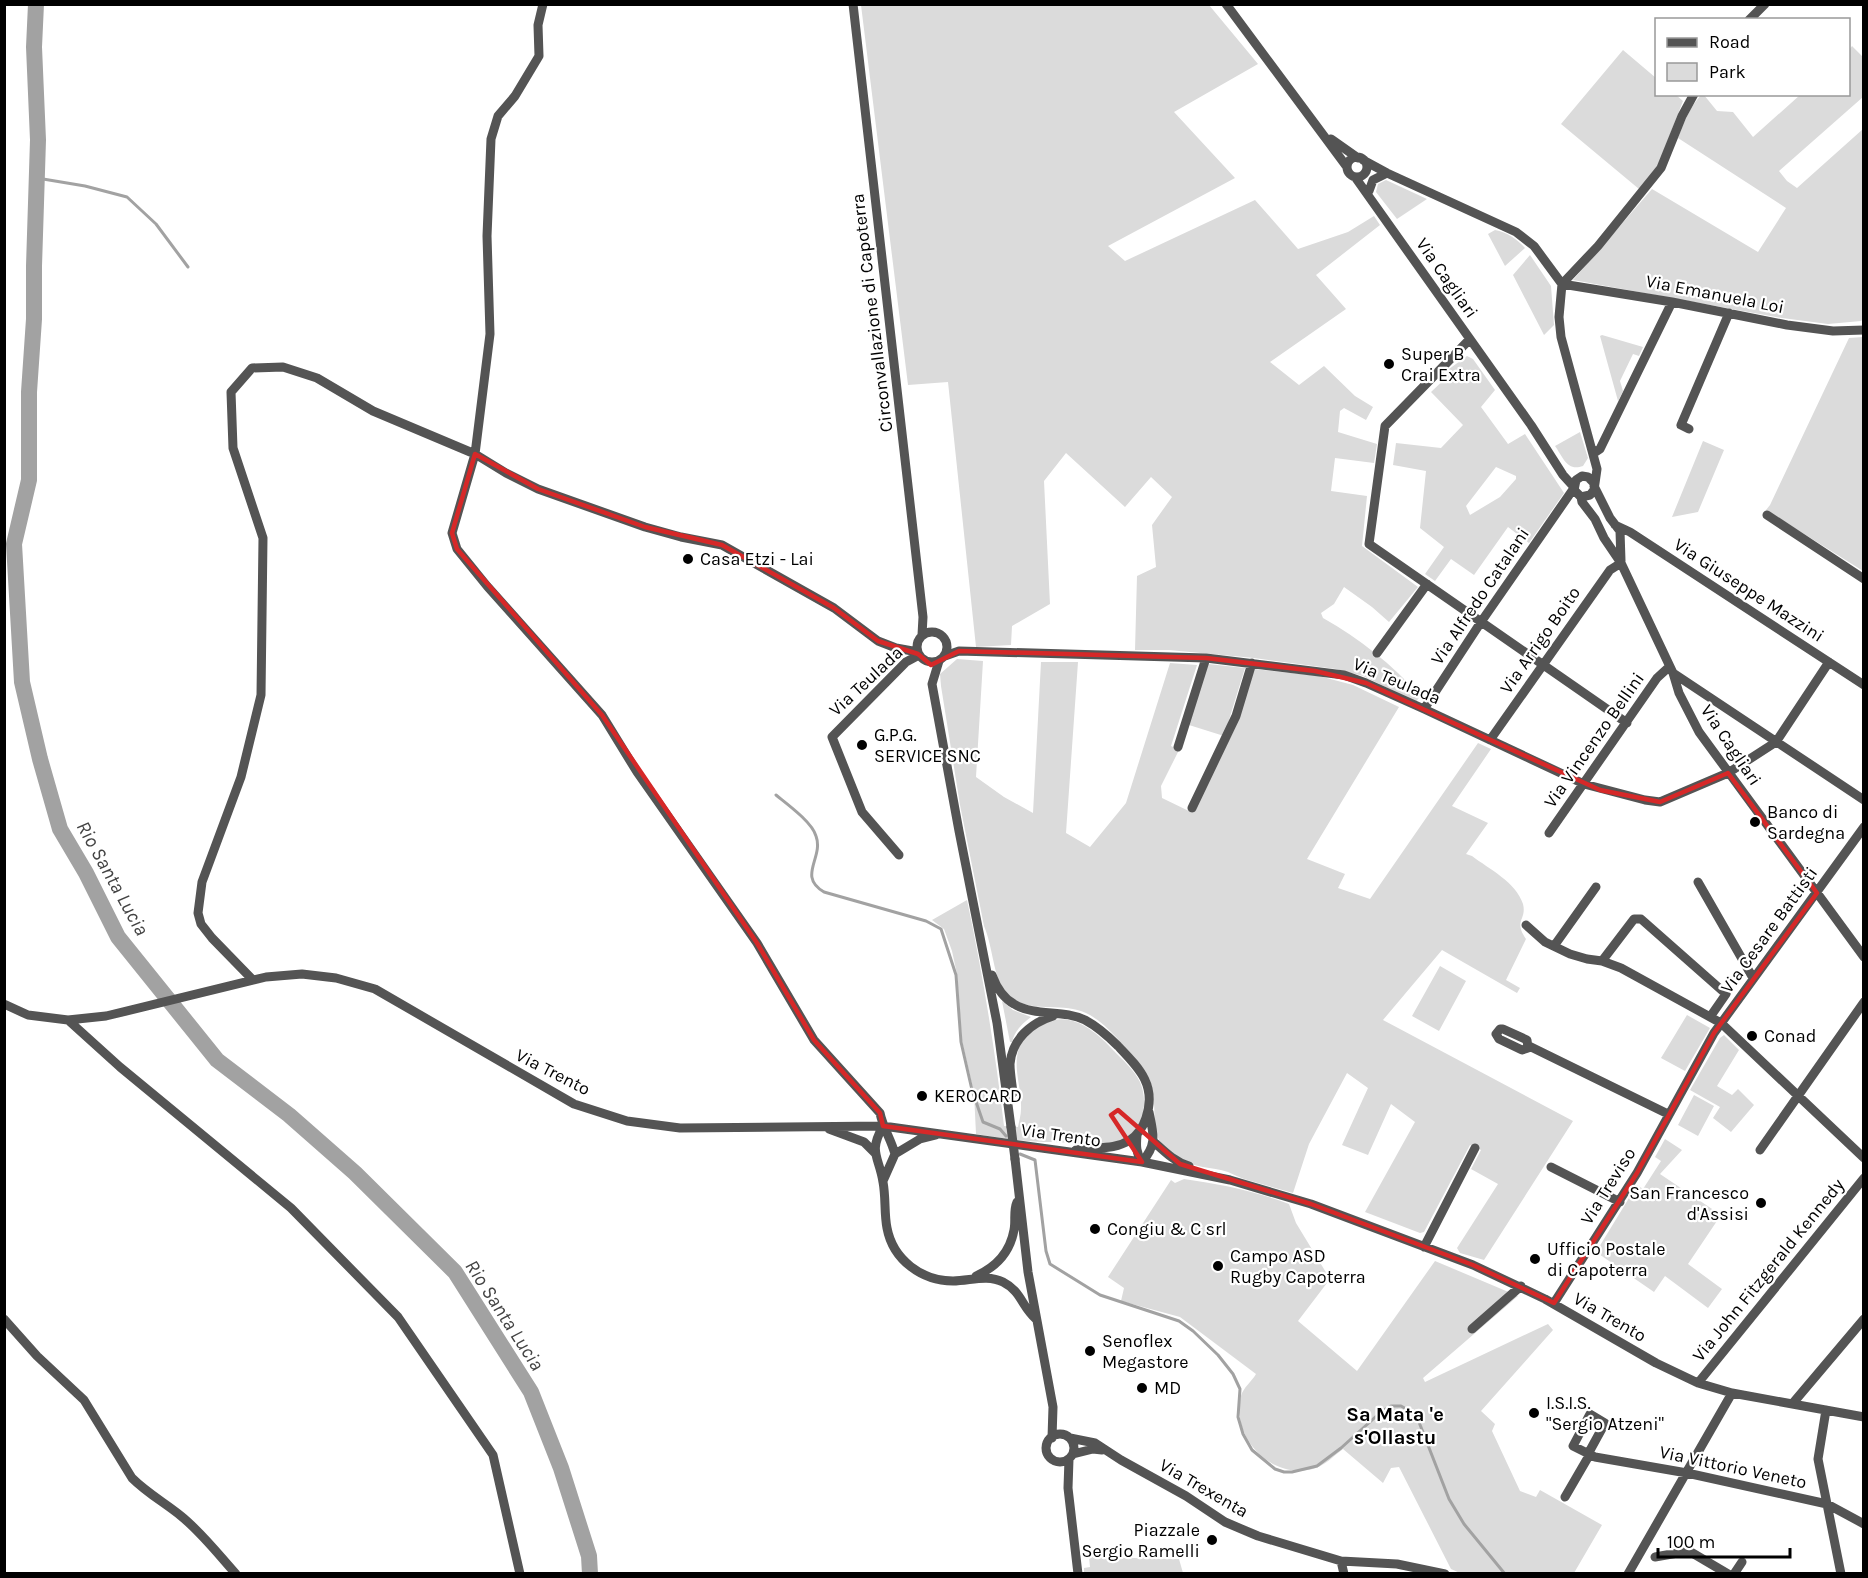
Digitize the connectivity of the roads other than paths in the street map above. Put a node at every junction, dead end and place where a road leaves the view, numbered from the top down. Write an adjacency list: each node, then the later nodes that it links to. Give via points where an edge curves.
1 (543, 4): 19 (street, via 538,25 539,56 498,116 490,139 490,334)
2 (853, 4): 34 (street, Circonvallazione di Capoterra)
3 (1226, 4): 7 (street)
4 (1765, 4): 5 (street)
5 (1751, 18)
6 (1693, 96): 13 (street, via 1660,168)
7 (1323, 132): 8 (street); 9 (street)
8 (1361, 159): 9 (street, via 1350,161); 10 (street); 11 (street, via 1366,165)
9 (1347, 167): 11 (street, via 1349,173)
10 (1387, 173): 11 (street); 12 (street, via 1372,180); 13 (street, via 1516,232 1534,246)
11 (1362, 174): 12 (street, Via Cagliari)
12 (1369, 194): 17 (street, Via Cagliari)
13 (1562, 284): 14 (street, Via Emanuela Loi); 20 (street, via 1561,337)
14 (1672, 302): 15 (street, Via Emanuela Loi); 20 (street)
15 (1730, 314): 16 (street, Via Emanuela Loi, via 1809,329); 18 (street, via 1681,425)
16 (1863, 330)
17 (1470, 339): 21 (street, Via Cagliari); 33 (street, via 1383,430 1369,541)
18 (1689, 429)
19 (475, 454): 39 (street, via 538,489 681,537 722,545 834,608 879,641); 72 (street, via 373,411 317,378 283,367 252,368 231,392 233,448 263,538 261,695 241,777 202,882 198,913 212,939); 85 (street, via 452,533 457,549 602,716 757,943 814,1040 880,1113)
20 (1594, 456): 22 (street); 23 (street)
21 (1559, 466): 23 (street, Via Cagliari); 25 (street, Via Cagliari)
22 (1598, 470): 24 (street); 26 (street)
23 (1582, 476): 24 (street, via 1590,478); 25 (street, via 1576,480)
24 (1594, 485): 25 (street, via 1590,495); 26 (street, Via Cagliari)
25 (1576, 492): 30 (street, Via Cagliari); 35 (street, Via Alfredo Catalani, via 1564,502)
26 (1605, 507): 28 (street, Via Cagliari)
27 (1767, 515): 32 (street)
28 (1616, 525): 29 (street, Via Cagliari); 45 (street, Via Giuseppe Mazzini)
29 (1619, 540): 30 (street); 31 (street, Via Cagliari)
30 (1608, 543): 31 (street, Via Cagliari)
31 (1621, 563): 47 (street, Via Arrigo Boito, via 1610,570); 48 (street, Via Cagliari)
32 (1863, 579)
33 (1427, 584): 35 (street); 41 (street)
34 (923, 617): 36 (street); 37 (street, Circonvallazione di Capoterra)
35 (1481, 622): 47 (street); 51 (street, Via Alfredo Catalani)
36 (936, 632): 37 (street); 38 (street)
37 (920, 638): 39 (street); 42 (street)
38 (947, 643): 40 (street); 43 (street)
39 (905, 649): 42 (street)
40 (959, 651): 43 (street); 44 (street, Via Teulada)
41 (1377, 652)
42 (921, 656): 43 (street, via 931,663); 49 (street); 62 (street, Via Teulada, via 906,662 832,736 862,812)
43 (942, 658): 49 (street)
44 (1206, 658): 46 (street, Via Teulada); 55 (street)
45 (1829, 662): 50 (street, Via Giuseppe Mazzini); 54 (street)
46 (1252, 663): 51 (street, Via Teulada, via 1344,675); 59 (street, via 1236,717)
47 (1544, 665): 52 (street); 53 (street, Via Arrigo Boito)
48 (1671, 670): 52 (street, Via Vincenzo Bellini, via 1657,678); 54 (street); 56 (street, Via Cagliari, via 1699,732)
49 (932, 684): 67 (street)
50 (1863, 685)
51 (1424, 709): 53 (street, Via Teulada)
52 (1626, 723): 57 (street, Via Vincenzo Bellini)
53 (1490, 740): 57 (street, Via Teulada)
54 (1776, 742): 56 (street, Via Teulada); 58 (street)
55 (1178, 747)
56 (1728, 773): 57 (street, Via Teulada, via 1660,802); 65 (street, Via Cagliari)
57 (1584, 784): 61 (street, Via Vincenzo Bellini)
58 (1863, 800)
59 (1192, 808)
60 (1863, 827): 65 (street, Via Cesare Battisti)
61 (1549, 833)
62 (899, 855)
63 (1698, 882): 71 (street)
64 (1596, 887): 68 (street)
65 (1817, 893): 69 (street, Via Cagliari); 71 (street, Via Cesare Battisti)
66 (1526, 924): 68 (street)
67 (980, 937): 75 (street, via 1002,994 1025,1009); 81 (street)
68 (1554, 946): 70 (street, via 1587,960)
69 (1863, 957)
70 (1602, 961): 76 (street); 76 (street, via 1634,919 1641,919 1726,994)
71 (1754, 978): 78 (street, Via Cesare Battisti)
72 (253, 981): 77 (street, Via Trento, via 106,1016); 84 (street, Via Trento, via 303,974 336,978 375,990 574,1104 627,1120 680,1128)
73 (1863, 1002): 80 (street)
74 (4, 1004): 77 (street, Via Trento, via 28,1015)
75 (1057, 1015): 81 (street, via 1030,1027 1015,1048 1010,1063 1014,1097); 82 (street, via 1094,1025 1137,1065 1147,1084)
76 (1710, 1017): 78 (street)
77 (68, 1020): 130 (street, via 291,1208 398,1317 493,1455)
78 (1721, 1023): 80 (street); 83 (street, Via Treviso)
79 (1529, 1046): 83 (street)
80 (1798, 1095): 90 (street); 94 (street)
81 (1010, 1110): 100 (street, bridge)
82 (1149, 1110): 87 (street); 88 (street)
83 (1668, 1114): 101 (street, Via Treviso)
84 (821, 1126): 85 (street, Via Trento); 92 (street, via 852,1136)
85 (883, 1126): 86 (street, Via Trento); 92 (street, via 876,1139); 93 (street)
86 (940, 1134): 91 (street, Via Trento); 93 (street, via 920,1139)
87 (1137, 1135): 91 (street, via 1118,1146); 95 (street)
88 (1154, 1142): 95 (street); 97 (street, via 1180,1164 1208,1170)
89 (1475, 1148): 102 (street)
90 (1760, 1150)
91 (1064, 1152): 95 (street, Via Trento)
92 (875, 1153): 99 (street)
93 (895, 1154): 99 (street)
94 (1863, 1158)
95 (1142, 1162): 97 (street, Via Trento)
96 (1551, 1167): 101 (street)
97 (1215, 1176): 102 (street, Via Trento, via 1311,1204)
98 (1863, 1178): 110 (street, Via John Fitzgerald Kennedy)
99 (883, 1181): 103 (street, via 887,1228 899,1255 923,1274)
100 (1019, 1197): 103 (street, via 1014,1229 1005,1252 987,1271); 107 (street)
101 (1620, 1202): 105 (street, Via Treviso)
102 (1424, 1247): 104 (street, Via Trento)
103 (969, 1280): 107 (street, via 1001,1281 1014,1289)
104 (1521, 1286): 105 (street, Via Trento); 109 (street)
105 (1554, 1303): 110 (street, Via Trento)
106 (4, 1319): 129 (street, via 84,1400 132,1478 197,1530)
107 (1036, 1319): 113 (street)
108 (1863, 1319): 112 (street)
109 (1472, 1329)
110 (1698, 1383): 111 (street, Via Trento)
111 (1732, 1393): 112 (street, Via Trento); 121 (street)
112 (1793, 1403): 114 (street, Via Trento)
113 (1053, 1407): 116 (street); 117 (street)
114 (1826, 1410): 115 (street, Via Trento); 124 (street, via 1818,1459)
115 (1863, 1417)
116 (1068, 1437): 117 (street); 118 (street, Via Trexenta, via 1093,1442); 119 (street, via 1074,1446)
117 (1052, 1438): 120 (street, via 1047,1452)
118 (1109, 1454): 119 (street, via 1093,1449); 127 (street, Via Trexenta, via 1225,1522)
119 (1071, 1457): 120 (street); 122 (street)
120 (1056, 1461): 122 (street)
121 (1687, 1473): 123 (street, Via Vittorio Veneto, via 1589,1454); 124 (street, Via Vittorio Veneto); 134 (street)
122 (1068, 1488): 131 (street)
123 (1565, 1497)
124 (1827, 1504): 125 (street, Via Vittorio Veneto); 137 (street)
125 (1863, 1524)
126 (1655, 1557): 135 (street, via 1689,1551)
127 (1341, 1561): 132 (street); 133 (street, Via Trexenta, via 1397,1564)
128 (1742, 1562): 136 (street)
129 (236, 1574)
130 (520, 1574)
131 (1078, 1574)
132 (1344, 1574)
133 (1445, 1574)
134 (1628, 1574)
135 (1728, 1574)
136 (1734, 1574)
137 (1841, 1574)

